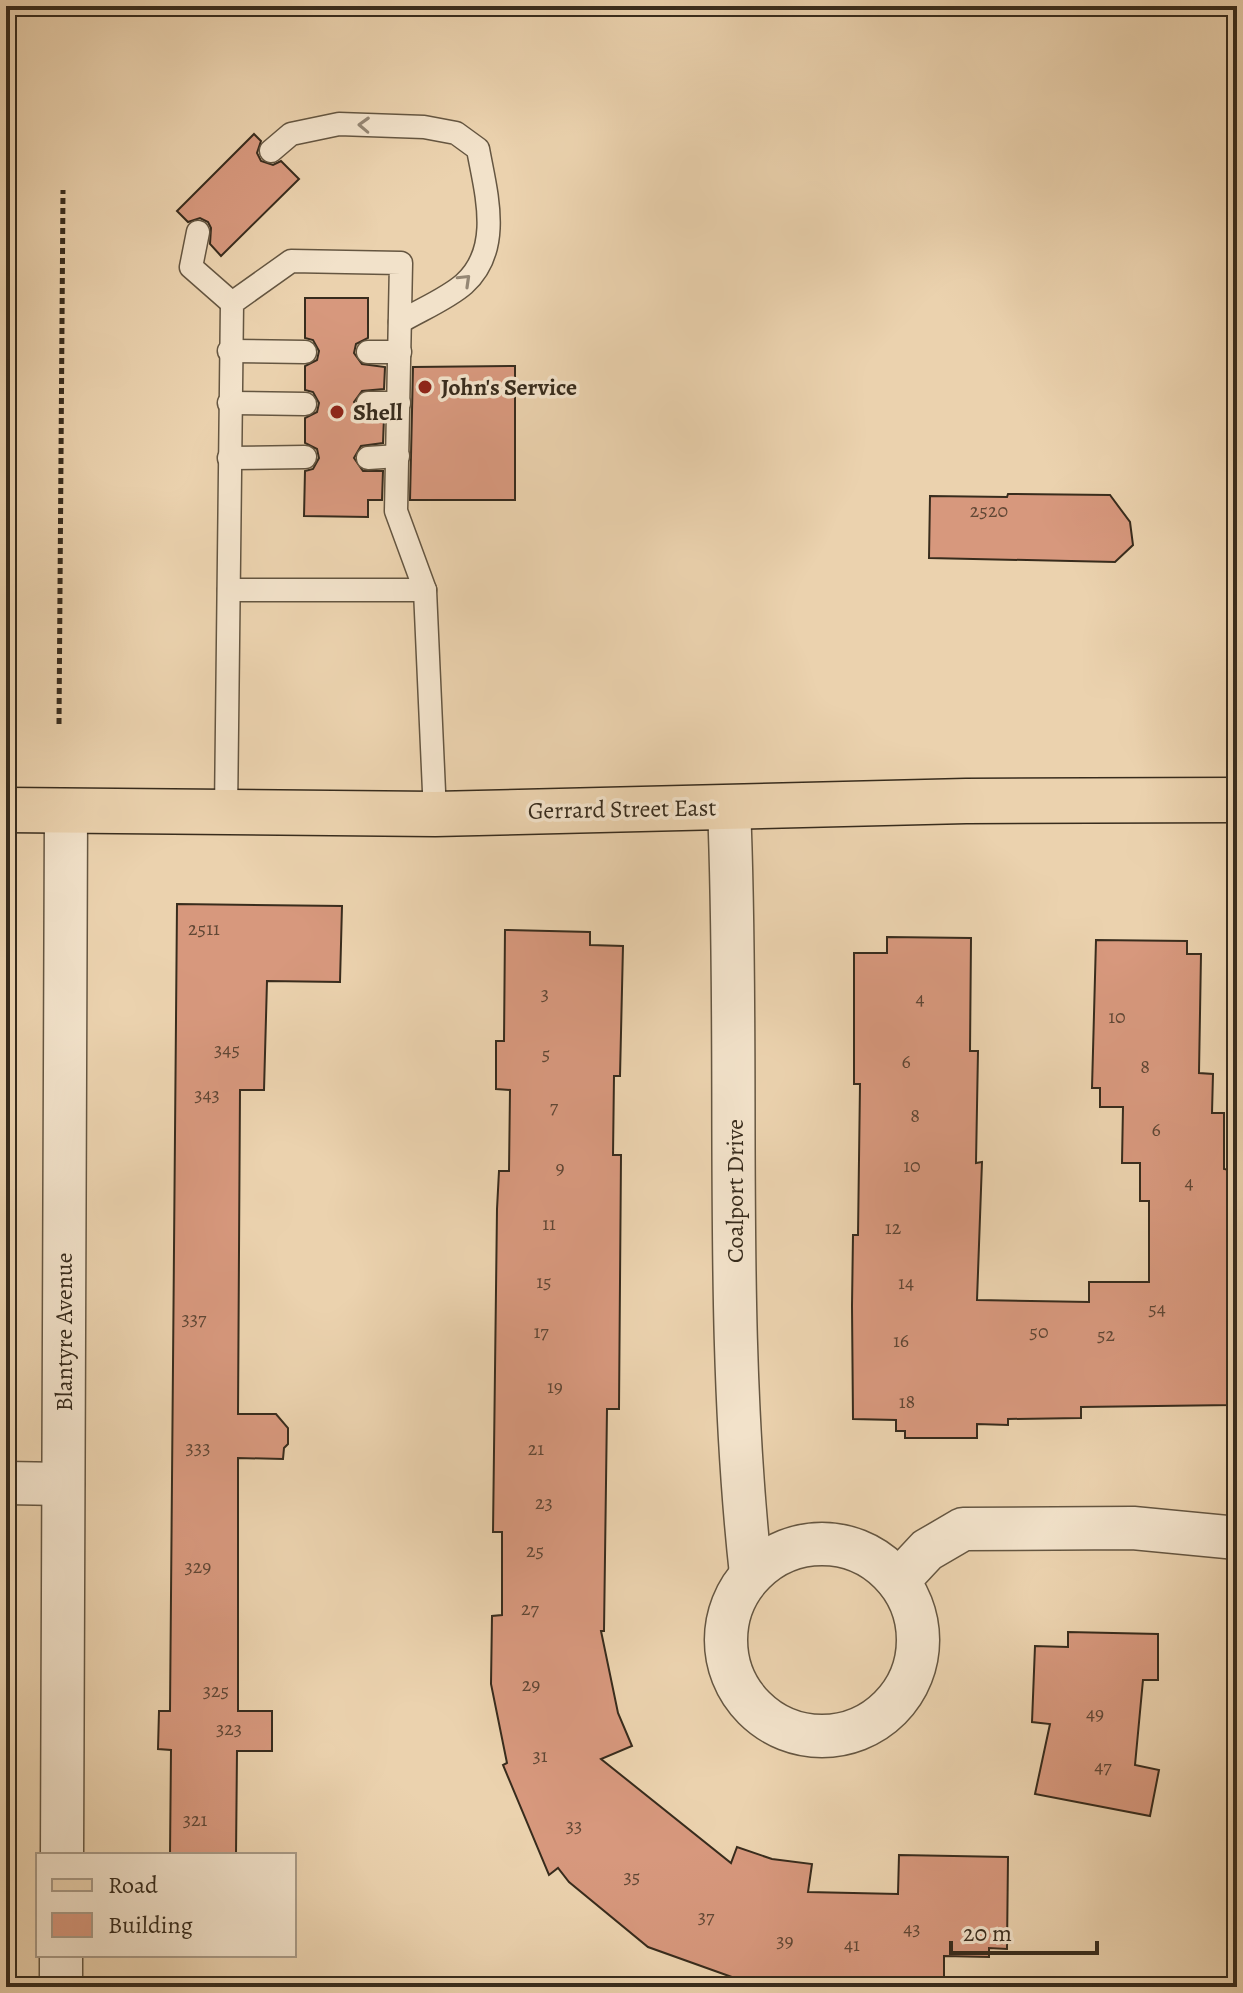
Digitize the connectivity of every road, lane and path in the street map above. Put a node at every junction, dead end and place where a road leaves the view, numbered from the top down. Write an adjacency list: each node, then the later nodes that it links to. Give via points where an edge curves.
1 (271, 151): 5 (lane, one-way to 1, via 464,284 484,259 490,216 478,149 456,133 435,129 339,124 291,134)
2 (63, 190): 20 (path)
3 (198, 232): 4 (lane, via 191,267)
4 (232, 303): 5 (lane, via 291,261 401,263); 6 (lane)
5 (400, 322): 9 (lane)
6 (229, 351): 7 (lane); 10 (lane)
7 (305, 352)
8 (368, 352): 9 (lane)
9 (400, 352): 12 (lane)
10 (229, 403): 13 (lane); 16 (lane)
11 (368, 403): 12 (lane)
12 (399, 403): 14 (lane)
13 (305, 404)
14 (398, 456): 17 (lane); 19 (lane, via 396,511)
15 (305, 457): 16 (lane)
16 (229, 458): 18 (lane)
17 (368, 458)
18 (229, 590): 19 (lane); 25 (lane)
19 (425, 590): 26 (lane)
20 (59, 724)
21 (1237, 800): 22 (main road, Gerrard Street East)
22 (729, 807): 26 (main road, Gerrard Street East); 30 (street, Coalport Drive, via 737,1412)
23 (6, 810): 24 (main road, Gerrard Street East)
24 (66, 810): 25 (main road, Gerrard Street East); 28 (street, Blantyre Avenue)
25 (226, 812): 26 (main road, Gerrard Street East)
26 (435, 814)
27 (6, 1483): 28 (street)
28 (63, 1484): 32 (street, Blantyre Avenue)
29 (1237, 1538): 31 (street, via 1133,1528 963,1529 927,1550)
30 (751, 1574): 31 (street, via 778,1555 810,1544 843,1546 874,1558); 31 (street, via 733,1600 726,1630 728,1661 739,1690 773,1722 817,1736 849,1733 877,1720 899,1698 914,1670 916,1624)
31 (898, 1581)
32 (62, 1853)
33 (61, 1957): 34 (street)
34 (61, 1987)

